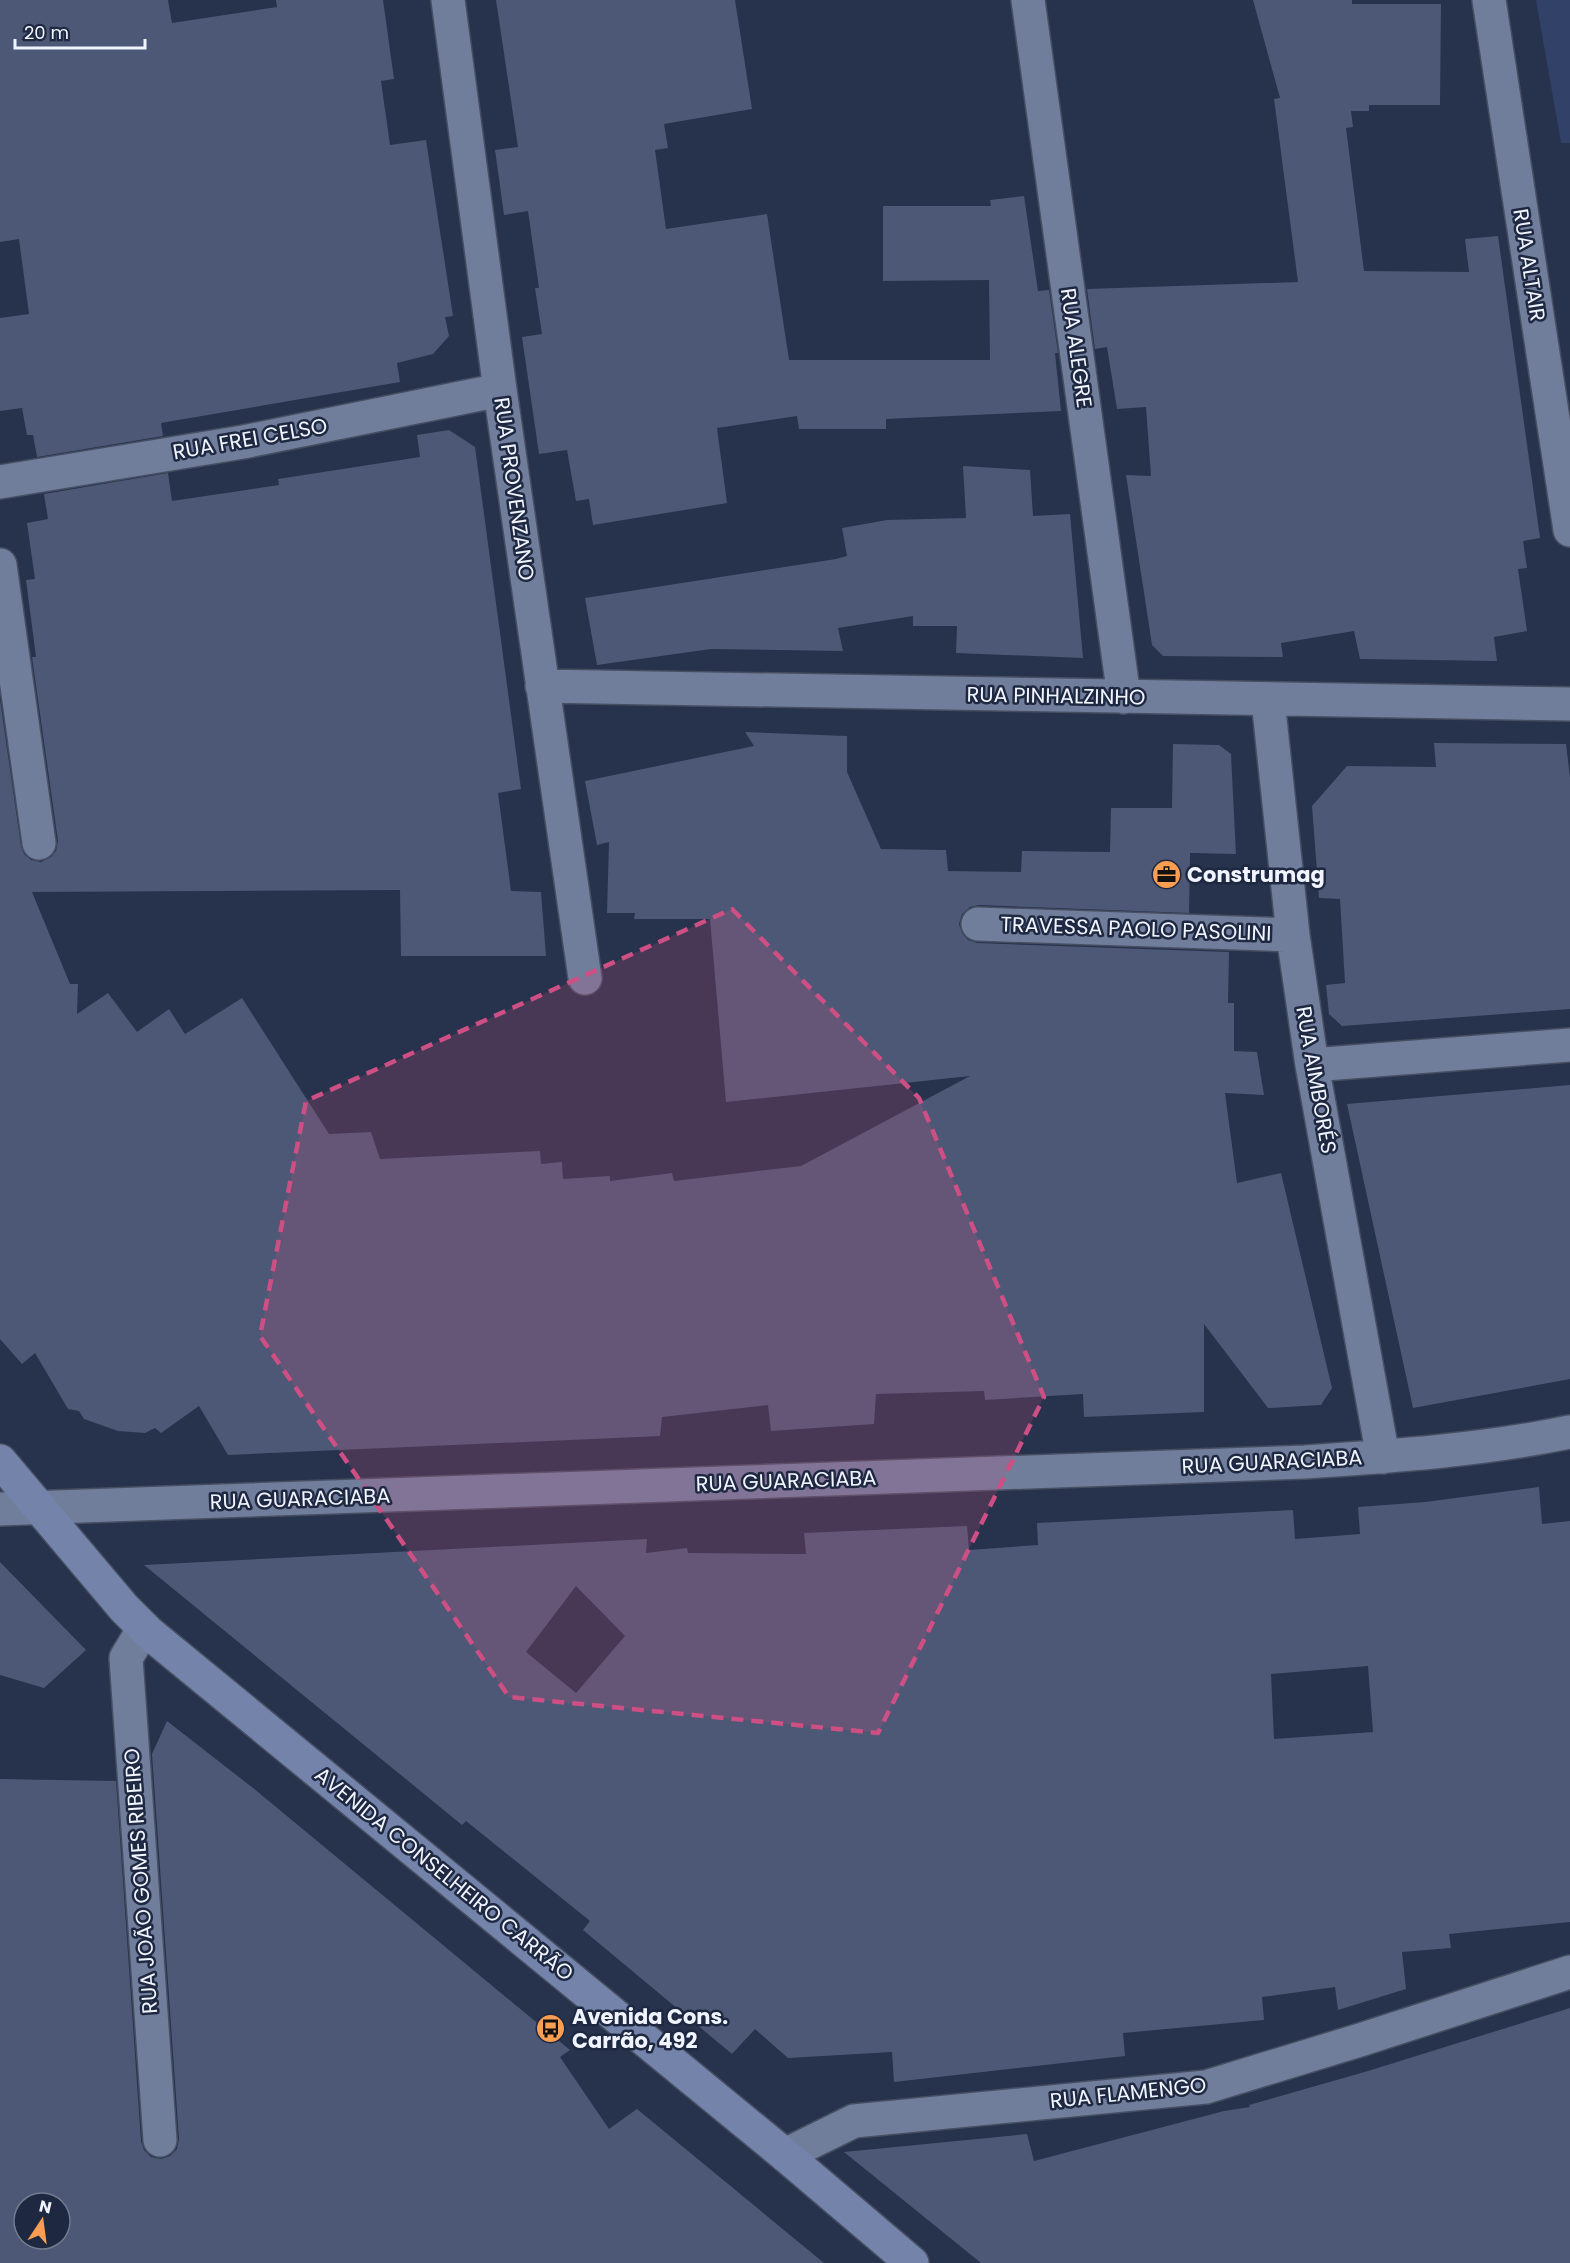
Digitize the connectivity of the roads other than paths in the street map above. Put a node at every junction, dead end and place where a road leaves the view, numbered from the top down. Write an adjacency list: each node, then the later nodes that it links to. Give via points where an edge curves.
1 (448, 0): 4 (street, RUA PROVENZANO)
2 (1028, 0): 9 (street, RUA ALEGRE)
3 (1489, 0): 6 (street, RUA ALTAIR)
4 (500, 390): 5 (street, RUA FREI CELSO, via 243,441); 8 (street, RUA PROVENZANO)
5 (0, 482)
6 (1570, 530)
7 (0, 565): 12 (street)
8 (542, 686): 9 (street, RUA PINHALZINHO); 15 (street, RUA PROVENZANO)
9 (1124, 697): 10 (street, RUA PINHALZINHO)
10 (1268, 700): 11 (street, RUA PINHALZINHO); 14 (street, RUA AIMBORÉS)
11 (1570, 704)
12 (39, 843)
13 (978, 924): 14 (street, TRAVESSA PAOLO PASOLINI)
14 (1293, 935): 17 (street, RUA AIMBORÉS)
15 (585, 978)
16 (1570, 1045): 17 (street)
17 (1312, 1065): 19 (street, RUA AIMBORÉS)
18 (1570, 1432): 19 (street, RUA GUARACIABA, via 1526,1441)
19 (1383, 1457): 22 (street, RUA GUARACIABA)
20 (0, 1461): 22 (main road, AVENIDA CONSELHEIRO CARRÃO)
21 (0, 1509): 22 (street, RUA GUARACIABA)
22 (41, 1509): 23 (main road, AVENIDA CONSELHEIRO CARRÃO)
23 (144, 1628): 25 (street, RUA JOÃO GOMES RIBEIRO, via 126,1658); 26 (main road, AVENIDA CONSELHEIRO CARRÃO)
24 (1570, 1972): 26 (street, RUA FLAMENGO, via 1206,2087 854,2121)
25 (160, 2140)
26 (785, 2155): 27 (main road, AVENIDA CONSELHEIRO CARRÃO)
27 (912, 2263)

